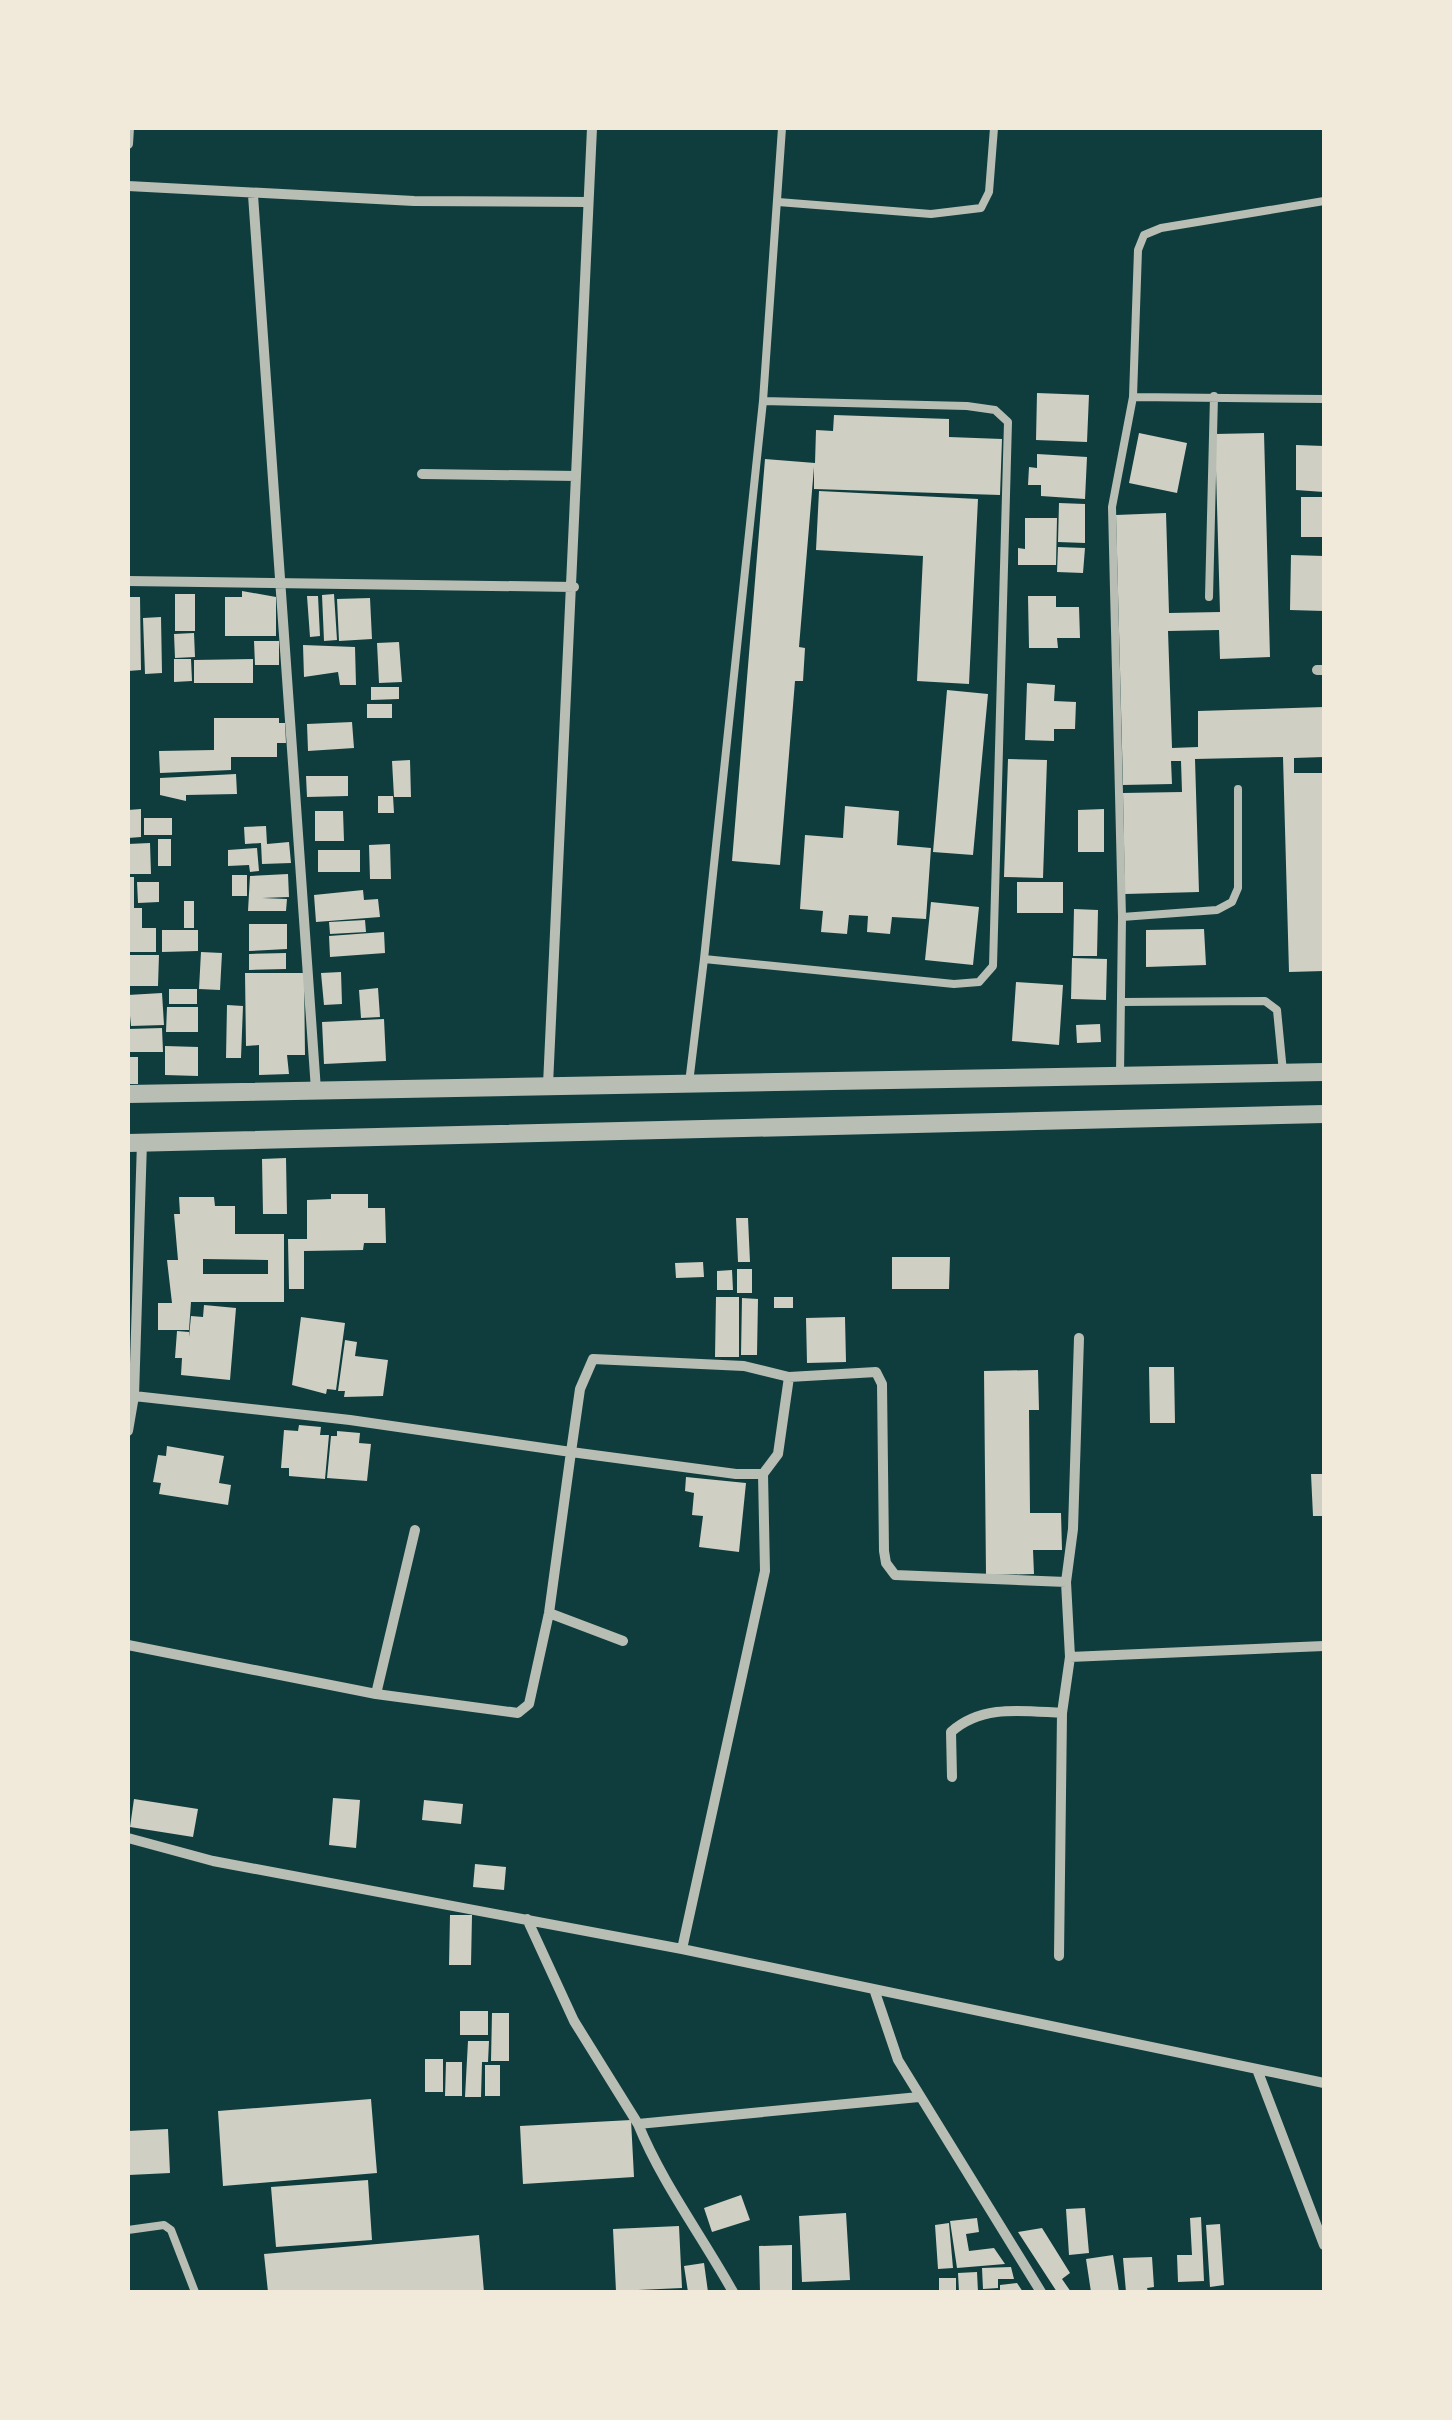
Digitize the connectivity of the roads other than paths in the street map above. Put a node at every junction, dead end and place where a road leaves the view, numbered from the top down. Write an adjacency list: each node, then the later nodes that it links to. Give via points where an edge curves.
1 (129, 128): 5 (street)
2 (592, 128): 9 (street)
3 (782, 128): 10 (lane)
4 (994, 128): 10 (lane, via 990,192 982,208 931,214)
5 (128, 144)
6 (128, 186): 7 (street)
7 (253, 194): 9 (street); 17 (street)
8 (1324, 201): 12 (lane, via 1144,235)
9 (588, 202): 16 (street)
10 (778, 202): 14 (lane)
11 (1214, 396): 12 (lane); 13 (lane); 20 (lane)
12 (1133, 397): 22 (lane, via 1112,507)
13 (1324, 399)
14 (762, 401): 23 (lane); 23 (lane, via 968,406 994,410 1008,422 993,966 979,982 954,984)
15 (422, 474): 16 (street)
16 (576, 476): 19 (street)
17 (280, 580): 18 (street); 19 (street); 30 (street)
18 (128, 581)
19 (574, 586): 29 (street)
20 (1209, 597)
21 (1238, 789): 22 (lane, via 1238,888 1232,902 1217,910)
22 (1122, 918): 24 (lane)
23 (704, 959): 28 (lane)
24 (1122, 1002): 26 (lane, via 1265,1001 1278,1010); 27 (lane)
25 (1324, 1072): 26 (street)
26 (1284, 1073): 27 (street)
27 (1120, 1076): 28 (street)
28 (689, 1083): 29 (street)
29 (548, 1084): 30 (street)
30 (316, 1090): 31 (street)
31 (128, 1094)
32 (1324, 1114): 33 (street)
33 (135, 1142): 36 (street)
34 (1079, 1338): 41 (street)
35 (789, 1376): 38 (street, via 744,1366 593,1359 580,1390); 39 (street, via 778,1454); 41 (street, via 876,1372 882,1384 884,1551 895,1576)
36 (134, 1396): 37 (street); 38 (street)
37 (128, 1430)
38 (571, 1452): 39 (street); 42 (street)
39 (763, 1474): 52 (street, via 765,1571)
40 (415, 1530): 47 (street)
41 (1066, 1582): 46 (street)
42 (549, 1614): 43 (street); 47 (street, via 529,1704 518,1713)
43 (623, 1641)
44 (128, 1645): 47 (street)
45 (1324, 1646): 46 (street)
46 (1070, 1657): 48 (street)
47 (376, 1694)
48 (1062, 1713): 49 (street, via 987,1712 964,1720 951,1732); 53 (street)
49 (952, 1777)
50 (128, 1838): 51 (street)
51 (528, 1919): 52 (street); 58 (street, via 574,2021)
52 (682, 1949): 54 (street)
53 (1059, 1956)
54 (875, 1992): 55 (street); 57 (street, via 898,2060)
55 (1258, 2072): 56 (street); 60 (street)
56 (1324, 2083)
57 (919, 2097): 58 (street); 63 (street)
58 (638, 2124): 62 (street, via 655,2165)
59 (128, 2230): 61 (lane, via 171,2230)
60 (1324, 2244)
61 (195, 2292)
62 (733, 2292)
63 (1041, 2292)

